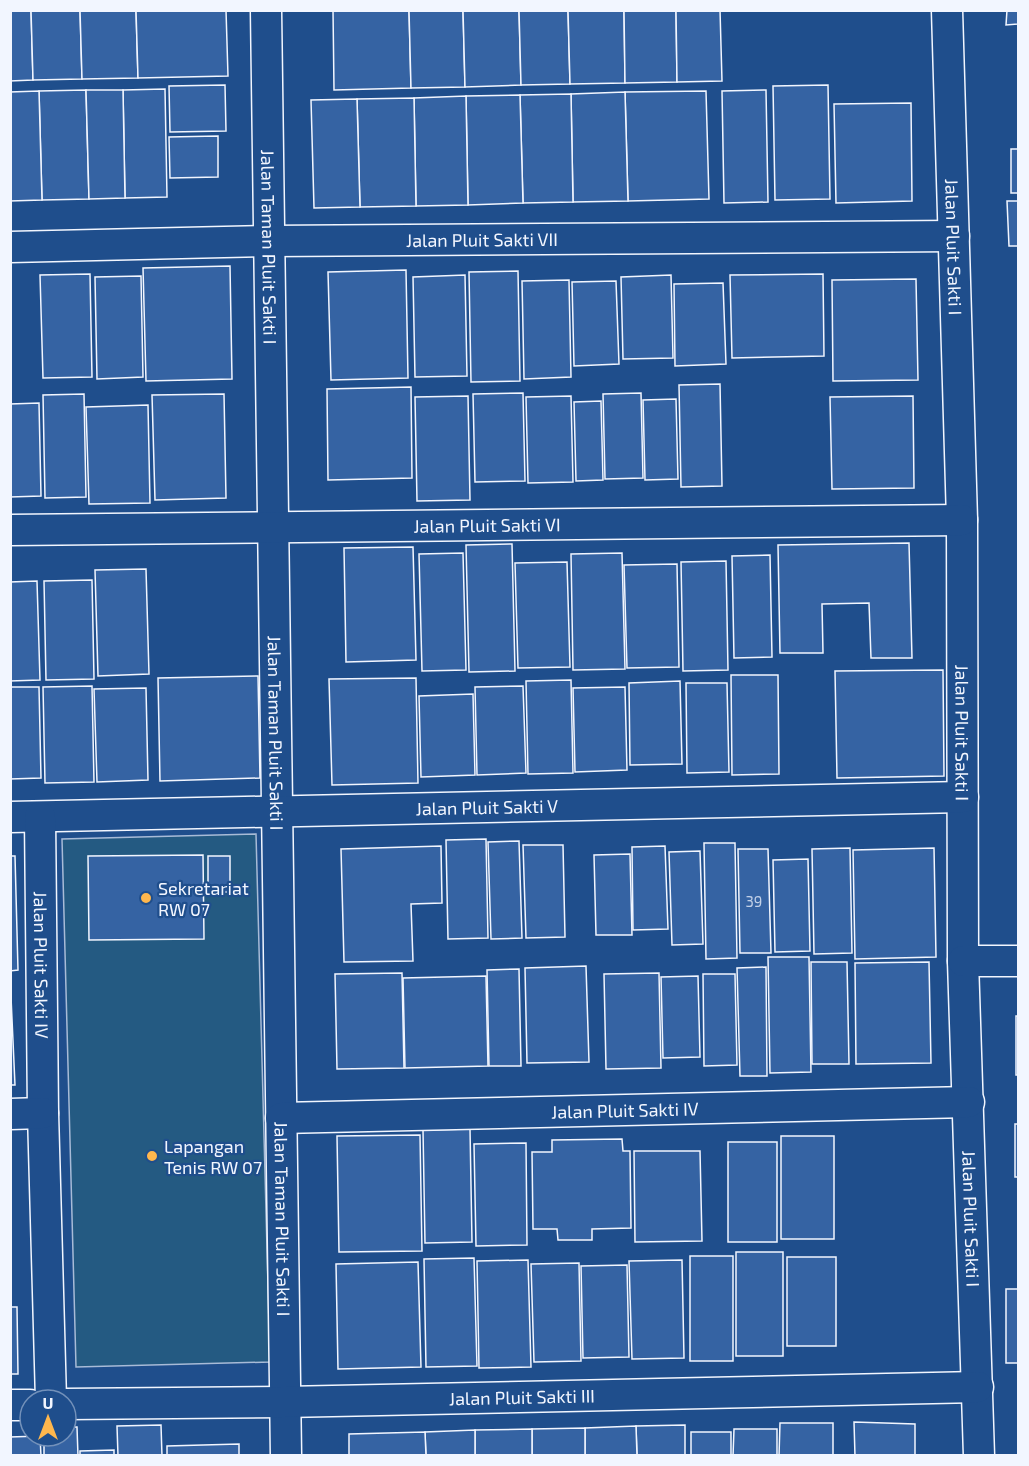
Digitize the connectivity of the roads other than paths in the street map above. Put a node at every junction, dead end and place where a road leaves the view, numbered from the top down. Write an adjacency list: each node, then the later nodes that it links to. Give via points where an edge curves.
1 (266, 10): 4 (street, Jalan Taman Pluit Sakti I)
2 (947, 10): 3 (street, Jalan Pluit Sakti I)
3 (954, 236): 4 (street, Jalan Pluit Sakti VII); 6 (street, Jalan Pluit Sakti I)
4 (270, 241): 5 (street, Jalan Pluit Sakti VII); 7 (street, Jalan Taman Pluit Sakti I)
5 (10, 247)
6 (962, 520): 7 (street, Jalan Pluit Sakti VI); 9 (street, Jalan Pluit Sakti I)
7 (273, 529): 8 (street, Jalan Pluit Sakti VI); 10 (street, Jalan Taman Pluit Sakti I)
8 (10, 530)
9 (963, 798): 10 (street, Jalan Pluit Sakti V); 13 (street, Jalan Pluit Sakti I)
10 (277, 813): 12 (street, Jalan Pluit Sakti V); 18 (street, Jalan Taman Pluit Sakti I)
11 (10, 817): 12 (street, Jalan Pluit Sakti V)
12 (40, 817): 16 (street, Jalan Pluit Sakti IV)
13 (963, 961): 14 (street); 15 (street, Jalan Pluit Sakti I)
14 (1018, 961)
15 (969, 1102): 18 (street, Jalan Pluit Sakti IV); 19 (street, Jalan Pluit Sakti I)
16 (43, 1113): 17 (street); 20 (street, Jalan Pluit Sakti IV)
17 (10, 1114)
18 (281, 1118): 21 (street, Jalan Taman Pluit Sakti I)
19 (978, 1387): 21 (street, Jalan Pluit Sakti III); 24 (street, Jalan Pluit Sakti I)
20 (51, 1388)
21 (285, 1402): 22 (street, Jalan Pluit Sakti III); 23 (street, Jalan Taman Pluit Sakti I)
22 (78, 1404)
23 (286, 1455)
24 (979, 1455)

